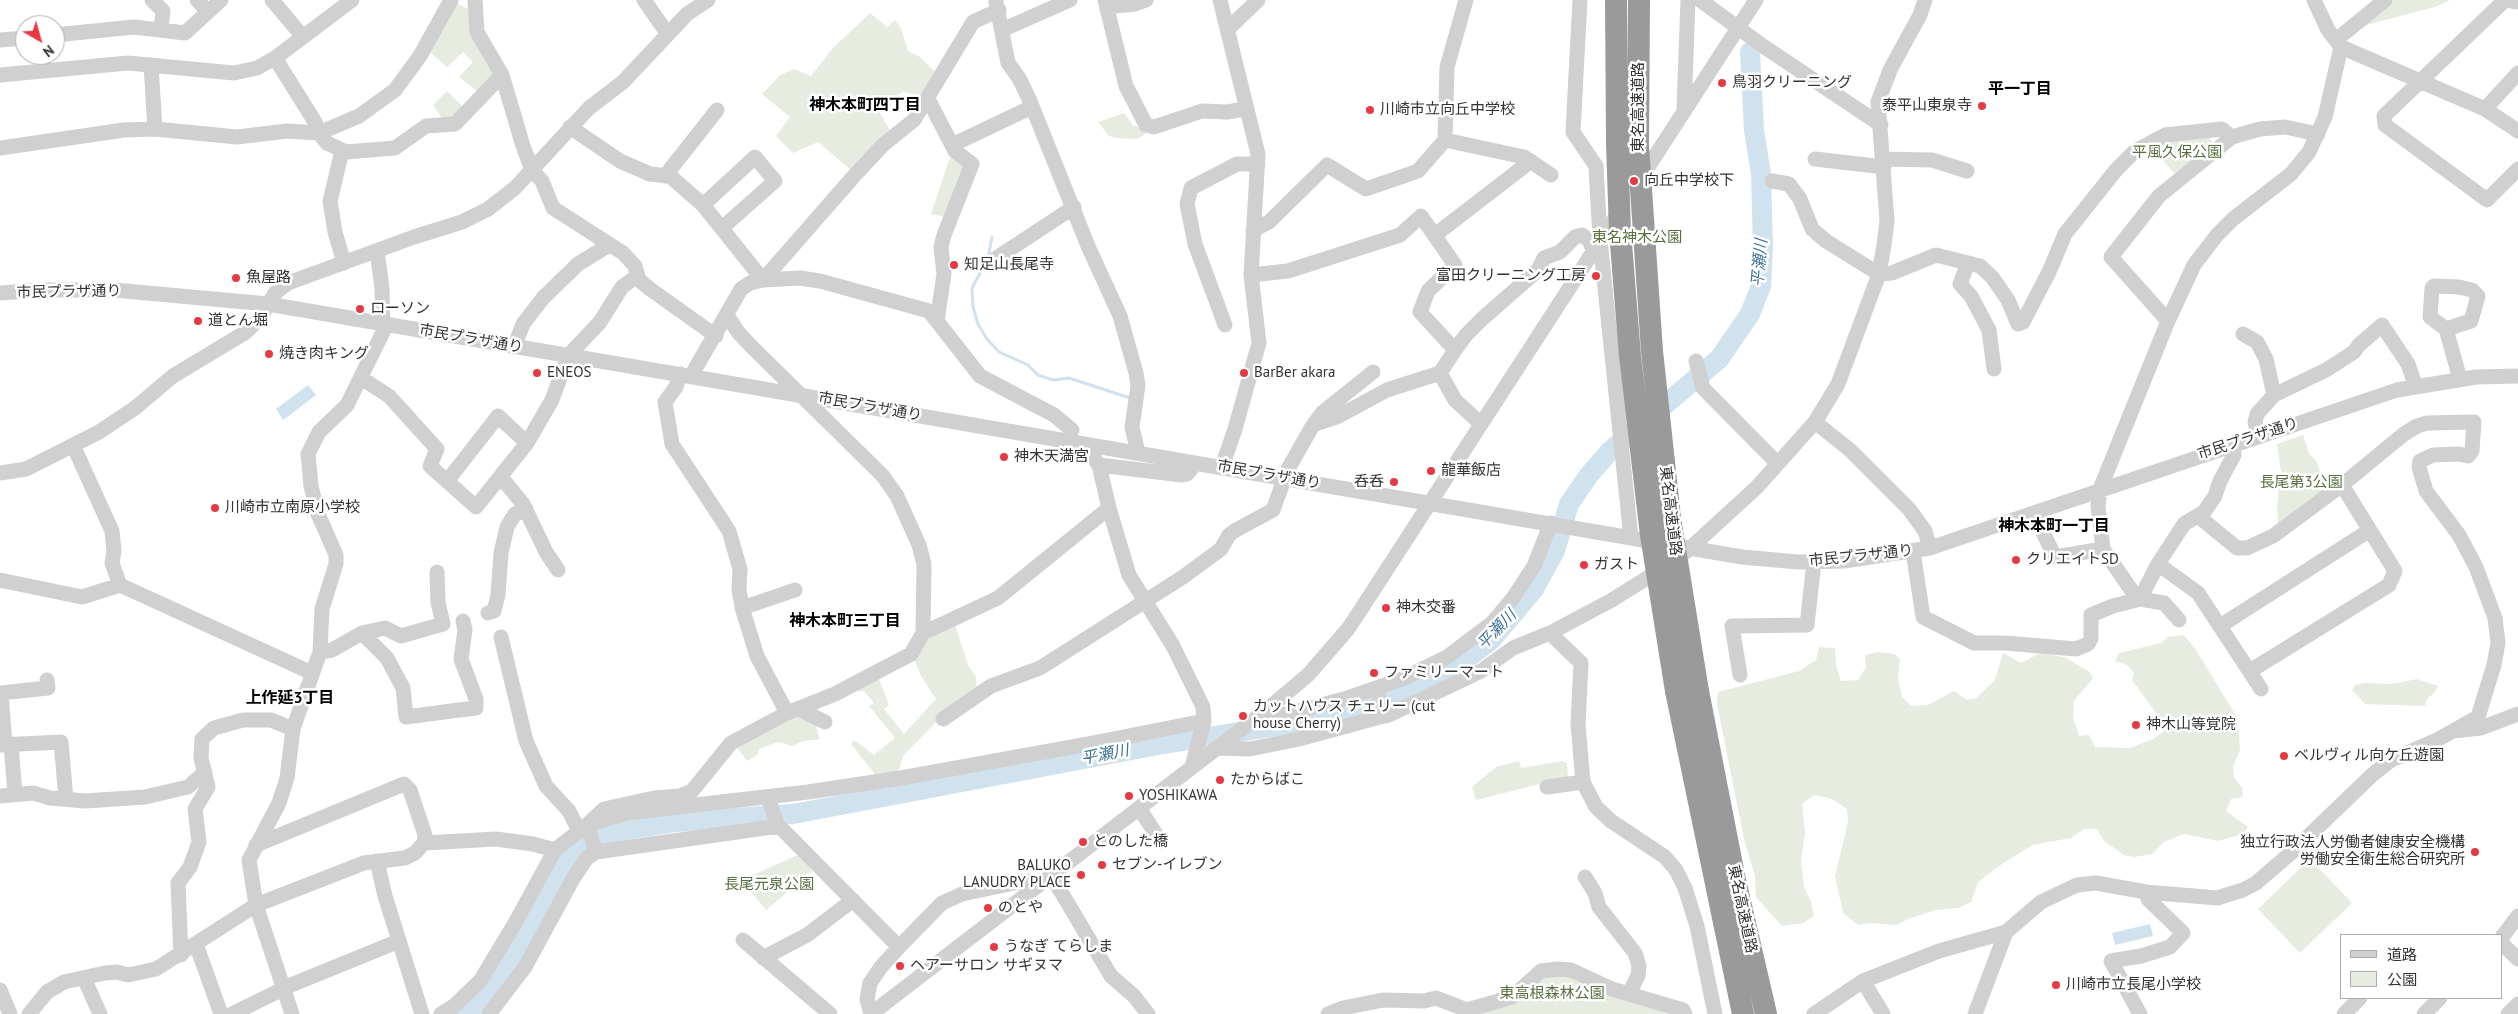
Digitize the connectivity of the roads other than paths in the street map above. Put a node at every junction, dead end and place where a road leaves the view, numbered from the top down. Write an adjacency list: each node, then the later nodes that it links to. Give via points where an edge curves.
1 (152, 0): 29 (street, via 163,11)
2 (197, 0): 27 (street)
3 (221, 0): 27 (street)
4 (272, 0): 34 (street)
5 (352, 0): 34 (street)
6 (451, 0): 54 (street, via 420,56 395,90 359,116)
7 (476, 0): 42 (street, via 477,32)
8 (644, 0): 32 (street)
9 (708, 0): 32 (street)
10 (1070, 0): 31 (street)
11 (1146, 0): 25 (street, via 1135,4)
12 (1220, 0): 30 (street)
13 (1258, 0): 30 (street)
14 (1466, 0): 57 (street, via 1447,67)
15 (1580, 0): 78 (street, via 1573,132 1596,166)
16 (1616, 0): 60 (highway, 東名高速道路)
17 (1639, 0): 60 (highway, 東名高速道路)
18 (1688, 0): 49 (street)
19 (1700, 0): 28 (street)
20 (1756, 0): 28 (street)
21 (1925, 0): 50 (street, via 1878,102)
22 (2314, 0): 37 (street, via 2328,30)
23 (2385, 0): 37 (street)
24 (2518, 2): 43 (street, via 2505,0)
25 (1106, 3): 47 (street, via 1126,86 1146,126 1154,127 1202,111)
26 (997, 5): 31 (street); 44 (street, via 973,22)
27 (208, 12): 29 (street, via 185,32)
28 (1738, 28): 49 (street); 50 (street)
29 (160, 29): 33 (street, via 134,27)
30 (1228, 29): 47 (street)
31 (1002, 30): 45 (street, via 1008,64 1019,78)
32 (667, 33): 51 (street, via 623,82)
33 (65, 34)
34 (304, 37): 38 (street)
35 (15, 39): 36 (street)
36 (0, 40)
37 (2339, 44): 43 (street); 55 (street, via 2325,116)
38 (275, 58): 39 (street, via 258,68 234,73); 54 (street)
39 (151, 65): 41 (street, via 128,64); 52 (street)
40 (2518, 73): 46 (street)
41 (0, 75)
42 (502, 75): 61 (street, via 455,124 426,126 395,148); 66 (street)
43 (2421, 81): 46 (street); 67 (street, via 2384,116 2385,125 2487,200)
44 (928, 99): 59 (street); 87 (street, via 914,120 883,145)
45 (1032, 107): 59 (street); 73 (street)
46 (2485, 108): 53 (street)
47 (1246, 109): 65 (street)
48 (717, 110): 70 (street)
49 (1684, 112): 78 (street)
50 (1881, 124): 64 (street)
51 (570, 127): 66 (street); 70 (street, via 620,161 650,174)
52 (155, 129): 54 (street, via 237,137 287,131); 58 (street)
53 (2518, 131)
54 (319, 133): 61 (street, via 326,143)
55 (2318, 134): 56 (street, via 2285,127 2260,128); 92 (street, via 2309,152 2290,174 2233,219 2205,249)
56 (2232, 137): 82 (street, via 2222,129 2165,135 2135,152 2104,183 2065,234 2049,272 2018,324 2008,300 1992,277 1980,266); 92 (street, via 2159,196 2111,257)
57 (1445, 140): 63 (street); 75 (street, via 1418,171 1366,189 1327,166 1269,222)
58 (0, 145)
59 (952, 145): 91 (street, via 972,164 944,235 944,274)
60 (1628, 145): 167 (highway, 東名高速道路, bridge, via 1620,231 1630,356 1651,535)
61 (342, 151): 81 (street, via 330,201 334,232)
62 (1815, 160): 64 (street)
63 (1530, 161): 69 (street); 76 (street)
64 (1884, 163): 68 (street, via 1932,160); 84 (street, via 1887,221)
65 (1258, 164): 75 (street); 94 (street, via 1237,164 1191,188 1187,204 1195,244)
66 (532, 170): 77 (street, via 542,181 553,208); 79 (street, via 488,209 462,222)
67 (2518, 170)
68 (1967, 171)
69 (1552, 175)
70 (665, 176): 72 (street, via 670,176)
71 (1772, 181): 84 (street, via 1790,184 1812,229)
72 (703, 205): 74 (street); 74 (street, via 755,157 775,181)
73 (1074, 207): 80 (street); 120 (street, via 1094,262 1120,316 1132,358 1138,386 1132,427)
74 (722, 228): 87 (street)
75 (1253, 230): 85 (street)
76 (1435, 235): 85 (street, via 1421,216 1400,234 1288,271); 99 (street, via 1455,266 1428,291 1420,312)
77 (609, 244): 86 (street, via 635,266); 98 (street, via 578,264 543,298 523,324)
78 (1598, 250): 83 (street, via 1649,266); 99 (street, via 1582,235 1560,252 1544,258 1538,270 1466,334); 113 (street); 137 (street)
79 (377, 251): 81 (street); 93 (street)
80 (995, 259)
81 (344, 263): 89 (street, via 288,283 275,293)
82 (1968, 263): 84 (street, via 1936,255 1892,273); 102 (street, via 1960,284 1971,296 1989,330)
83 (1656, 274)
84 (1879, 274): 112 (street, via 1838,384)
85 (1251, 275): 123 (street, via 1259,343)
86 (637, 276): 97 (street); 100 (street, via 622,287 600,322)
87 (763, 280): 90 (street, via 741,289); 91 (street, via 800,278 820,281 929,311)
88 (0, 293): 89 (street, 市民プラザ通り, via 122,290)
89 (268, 304): 93 (street, 市民プラザ通り); 119 (street, via 260,318 231,342 173,376 135,408 99,432)
90 (727, 315): 97 (street); 111 (street, via 738,332)
91 (937, 321): 115 (street, via 980,376 1054,415)
92 (2168, 321): 129 (street)
93 (384, 324): 98 (street, 市民プラザ通り); 107 (street)
94 (1225, 325)
95 (2446, 329): 108 (street)
96 (2242, 334): 110 (street, via 2257,342 2266,359)
97 (716, 336): 105 (street)
98 (514, 347): 100 (street, 市民プラザ通り)
99 (1455, 350): 104 (street)
100 (568, 356): 105 (street, 市民プラザ通り); 117 (street, via 552,400)
101 (1697, 363): 122 (street, via 1703,388)
102 (1994, 369)
103 (1373, 372): 114 (street, via 1323,412)
104 (1440, 373): 113 (street, via 1456,400); 114 (street, via 1387,390 1337,417)
105 (686, 375): 111 (street, 市民プラザ通り); 151 (street, via 665,402 672,444 729,531 740,569)
106 (2518, 376): 108 (street, 市民プラザ通り)
107 (361, 378): 127 (street, via 389,396 437,449 430,466); 160 (street, via 347,405 320,432 308,454 318,514 336,555 322,609)
108 (2460, 379): 109 (street, 市民プラザ通り)
109 (2416, 387): 110 (street, via 2408,364 2382,325 2354,352 2326,370); 116 (street, 市民プラザ通り, via 2397,390)
110 (2274, 395): 116 (street, via 2257,414)
111 (803, 396): 120 (street, 市民プラザ通り); 157 (street, via 883,476 897,496 924,564)
112 (1815, 422): 122 (street); 139 (street, via 1850,450 1905,505 1920,523)
113 (1481, 424): 130 (street)
114 (1313, 425): 126 (street)
115 (1072, 430)
116 (2258, 435): 118 (street, 市民プラザ通り)
117 (527, 443): 125 (street); 127 (street, via 498,416)
118 (2233, 444): 129 (street, 市民プラザ通り); 134 (street, via 2232,462 2220,480 2215,496)
119 (73, 445): 124 (street, via 26,469); 147 (street, via 112,531 112,563)
120 (1138, 453): 121 (street, 市民プラザ通り)
121 (1196, 463): 123 (street, 市民プラザ通り); 131 (street, via 1182,475 1096,461)
122 (1778, 463): 138 (street, via 1737,507)
123 (1222, 467): 126 (street, 市民プラザ通り)
124 (0, 473)
125 (501, 477): 127 (street, via 476,507); 132 (street)
126 (1284, 478): 130 (street, 市民プラザ通り); 150 (street, via 1273,510 1236,530 1221,549)
127 (448, 480)
128 (2342, 486): 134 (street, via 2273,536 2247,548 2237,548); 136 (street); 177 (street, via 2417,426 2474,422 2472,451 2468,456 2433,455 2420,461 2419,467 2433,504 2459,535 2476,567 2495,618 2498,643 2478,716)
129 (2100, 489): 133 (street, 市民プラザ通り); 140 (street, via 2098,506)
130 (1430, 503): 135 (street, 市民プラザ通り); 170 (street, via 1348,629 1308,675)
131 (1109, 508): 150 (street, via 1129,575); 157 (street, via 998,598)
132 (526, 510): 144 (street); 152 (street, via 516,514 507,527)
133 (2034, 514): 139 (street, 市民プラザ通り); 140 (street, via 2056,557)
134 (2198, 516): 143 (street, via 2184,524)
135 (1552, 524): 137 (street, 市民プラザ通り); 166 (street, via 1525,581 1492,623 1447,657)
136 (2370, 530): 155 (street); 161 (street, via 2395,571 2389,585)
137 (1631, 538): 138 (street, 市民プラザ通り)
138 (1691, 548): 142 (street, 市民プラザ通り, via 1768,561); 158 (street, via 1612,600)
139 (1930, 548): 141 (street, 市民プラザ通り)
140 (2103, 549): 149 (street, via 2125,583)
141 (1913, 551): 142 (street, 市民プラザ通り); 149 (street, via 1923,617 1974,643 2076,649 2091,639 2091,615)
142 (1814, 562): 163 (street, via 1807,625 1732,626)
143 (2158, 564): 149 (street); 155 (street, via 2198,593)
144 (558, 570)
145 (437, 572): 156 (street, via 443,624 401,636 385,628)
146 (0, 580): 147 (street, via 82,597)
147 (120, 586): 162 (street)
148 (795, 590): 151 (street)
149 (2140, 599): 153 (street, via 2164,603)
150 (1144, 601): 173 (street, via 1040,668 991,686); 174 (street, via 1191,678 1203,707)
151 (742, 608): 169 (street, via 757,656)
152 (494, 612)
153 (2179, 620)
154 (463, 621): 156 (street, via 461,659 476,699 476,708 406,717 404,688 387,658)
155 (2220, 626): 161 (street)
156 (362, 633): 160 (street, via 332,650)
157 (923, 633): 169 (street, via 911,654 835,694)
158 (1550, 633): 171 (street, via 1513,648 1481,671); 182 (street, via 1581,663 1578,724)
159 (501, 637): 189 (street, via 526,741 546,786)
160 (320, 652): 162 (street)
161 (2250, 671): 165 (street)
162 (312, 673): 176 (street)
163 (1740, 675)
164 (47, 680): 168 (street, via 48,688)
165 (2261, 689)
166 (1376, 691): 170 (street, via 1279,716); 171 (street)
167 (1687, 691): 237 (highway, 東名高速道路); 238 (highway, 東名高速道路)
168 (0, 693): 178 (street)
169 (793, 711): 175 (street); 189 (street, via 731,743 692,791 604,809)
170 (1264, 712): 179 (street)
171 (1384, 712): 179 (street, via 1299,739 1250,749)
172 (2518, 714): 177 (street, via 2480,728)
173 (944, 720)
174 (1204, 721): 180 (street); 185 (street, via 1094,744)
175 (825, 722)
176 (293, 729): 181 (street, via 260,719 214,728 202,739 201,758); 192 (street, via 287,778 279,803)
177 (2453, 731): 199 (street, via 2391,760 2291,853 2243,890 2217,898)
178 (5, 745): 184 (street); 186 (street, via 60,742)
179 (1216, 748): 180 (street)
180 (1192, 767): 187 (street)
181 (205, 772): 186 (street, via 188,787 145,797 112,801); 210 (street, via 208,788 195,809 199,842 190,867 178,883)
182 (1583, 782): 183 (street); 236 (street, via 1596,807 1665,857 1676,870 1697,926)
183 (1547, 787)
184 (8, 795): 186 (street, via 34,793)
185 (769, 798): 188 (street); 189 (street, via 626,813)
186 (66, 799)
187 (1139, 808): 190 (street); 196 (street)
188 (778, 825): 193 (street); 200 (street)
189 (585, 828): 193 (street); 194 (street)
190 (1161, 842)
191 (424, 843): 192 (street, via 425,835 410,790 404,784); 194 (street, via 496,839); 195 (street, via 405,858)
192 (256, 845): 201 (street, via 249,860)
193 (595, 849): 221 (street, via 574,877 525,967)
194 (555, 850): 230 (street, via 480,981)
195 (377, 861): 201 (street, via 327,876); 206 (street)
196 (1051, 875): 198 (street); 233 (street, via 1111,976 1134,996)
197 (1585, 876): 217 (street, via 1599,907 1635,953 1638,976)
198 (1036, 887): 209 (street, via 1030,881 1019,882 962,894 942,903); 232 (street)
199 (2146, 892): 203 (street, via 2096,883 2077,884 2041,902); 242 (street, via 2148,899 2183,933 2170,947 2111,961)
200 (853, 900): 209 (street); 211 (street, via 807,936)
201 (256, 905): 207 (street); 215 (street)
202 (2518, 916): 204 (street)
203 (2006, 932): 214 (street, via 1939,952); 241 (street)
204 (2503, 937)
205 (743, 940): 211 (street)
206 (398, 941): 215 (street); 229 (street)
207 (196, 944): 210 (street); 226 (street)
208 (2503, 945): 212 (street)
209 (899, 947): 232 (street, via 870,983 867,999)
210 (181, 955): 213 (street, via 156,969 138,974 105,973)
211 (763, 958): 231 (street)
212 (2518, 960)
213 (84, 978): 224 (street, via 64,982 47,992); 225 (street)
214 (1863, 981): 239 (street); 240 (street)
215 (285, 988): 227 (street); 228 (street)
216 (0, 990): 223 (street)
217 (1629, 993): 222 (street, via 1612,989 1572,970 1558,970 1541,972 1512,997); 235 (street, via 1683,1010)
218 (2359, 999): 243 (street)
219 (2437, 999): 244 (street)
220 (2518, 1004): 245 (street)
221 (493, 1012)
222 (1465, 1012): 234 (street, via 1436,998 1424,1001 1383,1000)
223 (10, 1014)
224 (30, 1014)
225 (100, 1014)
226 (221, 1014)
227 (232, 1014)
228 (292, 1014)
229 (422, 1014)
230 (441, 1014)
231 (830, 1014)
232 (871, 1014)
233 (1148, 1014)
234 (1328, 1014)
235 (1685, 1014)
236 (1715, 1014)
237 (1743, 1014)
238 (1766, 1014)
239 (1814, 1014)
240 (1883, 1014)
241 (1975, 1014)
242 (2140, 1014)
243 (2344, 1014)
244 (2424, 1014)
245 (2508, 1014)

